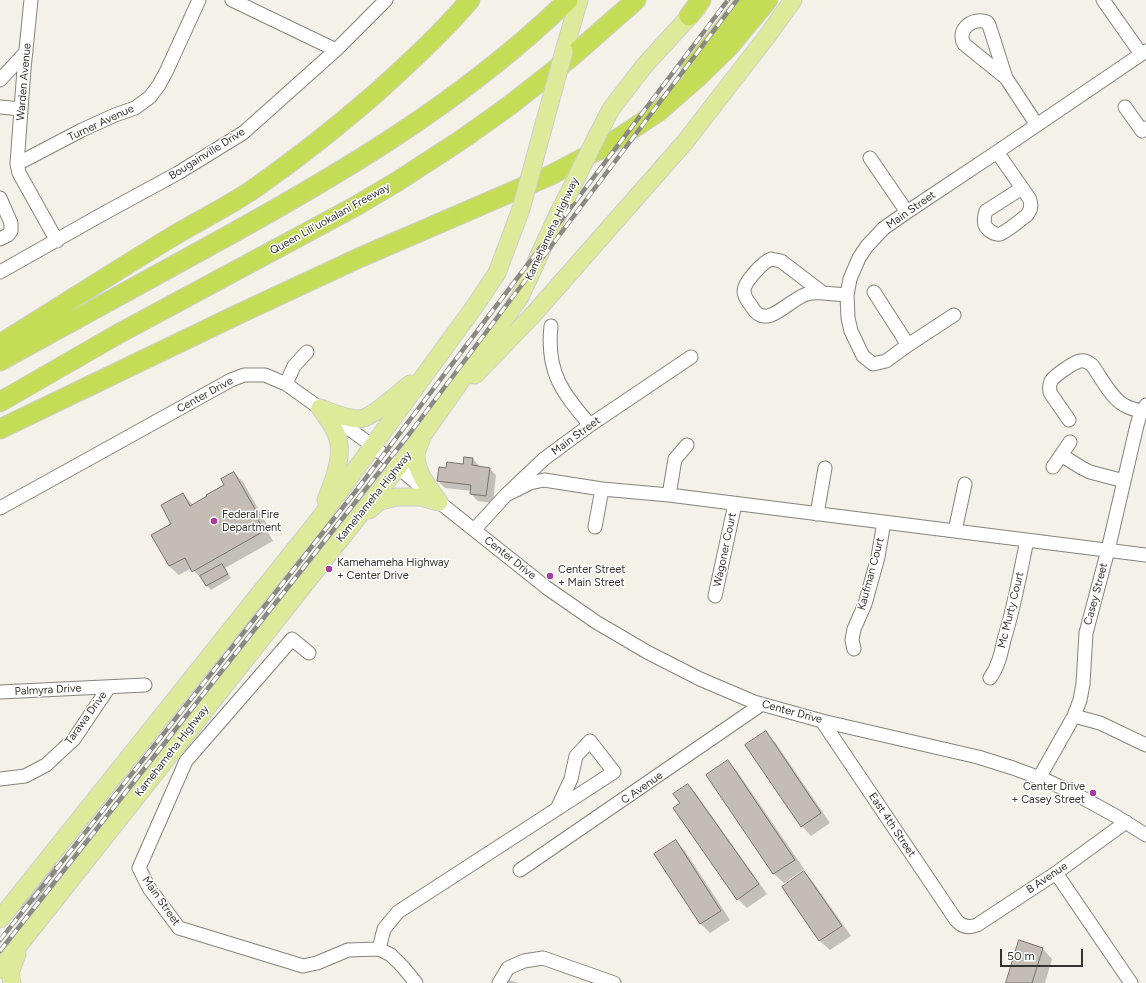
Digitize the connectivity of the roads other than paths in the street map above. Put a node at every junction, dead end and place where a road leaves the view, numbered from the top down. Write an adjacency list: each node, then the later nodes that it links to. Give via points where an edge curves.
1 (31, 0): 19 (street, Warden Avenue)
2 (199, 0): 32 (street, Turner Avenue, via 167,70 150,97 135,108 82,130)
3 (232, 0): 17 (street)
4 (386, 0): 17 (street, Bougainville Drive)
5 (463, 0): 23 (highway)
6 (470, 0): 23 (highway, via 441,32)
7 (569, 0): 18 (main road); 48 (highway, via 499,61 397,136 267,214)
8 (579, 0): 18 (main road)
9 (636, 0): 51 (highway, Queen Liliʻuokalani Freeway, via 570,58 509,106 398,181 118,334)
10 (701, 0): 16 (highway)
11 (706, 0): 16 (main road, Kamehameha Highway)
12 (747, 0): 29 (highway, via 680,82 641,113)
13 (768, 0): 29 (highway, via 728,48 699,76 658,112)
14 (793, 0): 54 (main road, via 685,142 531,317)
15 (1103, 0): 20 (street)
16 (689, 16): 54 (main road, Kamehameha Highway, bridge, via 644,66 611,109 520,297)
17 (336, 50): 37 (street, Bougainville Drive, via 243,133 178,173)
18 (564, 51): 49 (main road, bridge, via 521,209 497,273)
19 (26, 52): 22 (street); 26 (street, Warden Avenue)
20 (1143, 53): 27 (street, Main Street)
21 (1006, 78): 27 (street)
22 (0, 80)
23 (387, 83): 44 (highway, via 324,137 257,187)
24 (0, 107): 26 (street)
25 (1125, 107): 28 (street, via 1142,131)
26 (21, 109): 32 (street, Warden Avenue)
27 (1037, 125): 30 (street, Main Street)
28 (1146, 128)
29 (608, 145): 57 (highway, via 551,175 243,312)
30 (997, 152): 33 (street); 35 (street, Main Street)
31 (870, 158): 35 (street)
32 (17, 164): 37 (street, via 19,173)
33 (1022, 188)
34 (0, 198): 36 (street, via 12,231)
35 (907, 212): 41 (street, Main Street, via 884,228 867,246 850,279)
36 (0, 239)
37 (56, 241): 38 (street, Bougainville Drive)
38 (0, 272)
39 (874, 292): 45 (street)
40 (823, 293): 40 (street, via 781,261 774,259 761,266 744,292 755,311 767,317 808,293); 41 (street)
41 (847, 295): 45 (street, Main Street, via 851,331 868,360 873,364 886,361)
42 (954, 315): 45 (street, Main Street)
43 (551, 326): 56 (street, via 550,352 556,377 569,400)
44 (0, 344)
45 (908, 345)
46 (307, 352): 50 (street, via 294,366)
47 (691, 357): 56 (street, Main Street)
48 (0, 361)
49 (428, 369): 52 (main road, via 377,412 360,419); 61 (main road)
50 (286, 384): 52 (street, Center Drive); 73 (street, Center Drive, via 265,375 244,375 231,380)
51 (0, 402)
52 (320, 408): 61 (street, Center Drive); 75 (main road, via 336,432 340,448 338,468)
53 (1144, 408): 55 (street, via 1126,406 1120,402 1092,365 1081,361 1075,362 1054,377 1050,384 1051,394); 66 (street, Casey Street, via 1137,424)
54 (438, 415): 58 (main road, Kamehameha Highway)
55 (1069, 420)
56 (590, 424): 69 (street, Main Street, via 544,459)
57 (0, 429)
58 (422, 436): 63 (main road, Kamehameha Highway); 71 (main road, via 416,454 418,467)
59 (1070, 442): 62 (street)
60 (687, 445): 70 (street, via 675,459)
61 (373, 446): 63 (street, Center Drive); 75 (main road)
62 (1061, 455): 64 (street); 66 (street, via 1090,472)
63 (398, 467): 71 (street, Center Drive); 80 (main road, Kamehameha Highway)
64 (1053, 467)
65 (825, 468): 74 (street)
66 (1124, 481): 82 (street, Casey Street)
67 (965, 484): 79 (street)
68 (602, 489): 69 (street, via 544,480 530,483); 70 (street); 77 (street)
69 (506, 494): 78 (street, Main Street)
70 (669, 495): 72 (street)
71 (439, 502): 78 (street, Center Drive); 80 (main road, via 421,497 397,497 380,501)
72 (735, 504): 74 (street); 84 (street, Wagoner Court)
73 (0, 508)
74 (817, 514): 76 (street)
75 (320, 518): 102 (main road)
76 (884, 522): 79 (street); 85 (street, Kaufman Court, via 878,557 865,604 854,629)
77 (595, 527)
78 (474, 530): 91 (street, Center Drive, via 596,622 700,679)
79 (955, 531): 81 (street)
80 (346, 532): 104 (main road, Kamehameha Highway)
81 (1028, 540): 82 (street); 87 (street, Mc Murty Court, via 1010,620 997,666)
82 (1108, 550): 83 (street); 92 (street, Casey Street, via 1086,633 1080,700)
83 (1146, 555)
84 (715, 596)
85 (854, 649)
86 (309, 653): 105 (street, Main Street, via 292,639 186,760 138,868 149,888 180,928 303,966 348,950)
87 (990, 678)
88 (145, 685): 89 (street, Palmyra Drive)
89 (109, 687): 90 (street, Palmyra Drive); 96 (street, Tarawa Drive, via 74,739 46,765 25,776)
90 (0, 692)
91 (762, 704): 93 (street, Center Drive); 100 (street, C Avenue)
92 (1074, 716): 94 (street, via 1100,723); 95 (street, Casey Street)
93 (822, 721): 95 (street, Center Drive, via 978,757); 103 (street, East 4th Street, via 956,920)
94 (1146, 744)
95 (1039, 778): 98 (street, Center Drive, via 1081,797)
96 (0, 779)
97 (557, 809): 97 (street, via 614,772 590,741 576,756 571,779); 105 (street, via 398,912 384,929)
98 (1126, 822): 99 (street, Center Drive); 101 (street, B Avenue)
99 (1146, 835)
100 (520, 870)
101 (1056, 873): 103 (street, B Avenue, via 977,925); 111 (street)
102 (1, 917)
103 (966, 927)
104 (21, 942): 106 (main road, Kamehameha Highway); 107 (main road, via 10,973)
105 (379, 949): 108 (street, via 391,955)
106 (0, 969)
107 (12, 983)
108 (416, 983)
109 (499, 983): 110 (street, via 508,968 524,961 543,958)
110 (614, 983)
111 (1131, 983)

